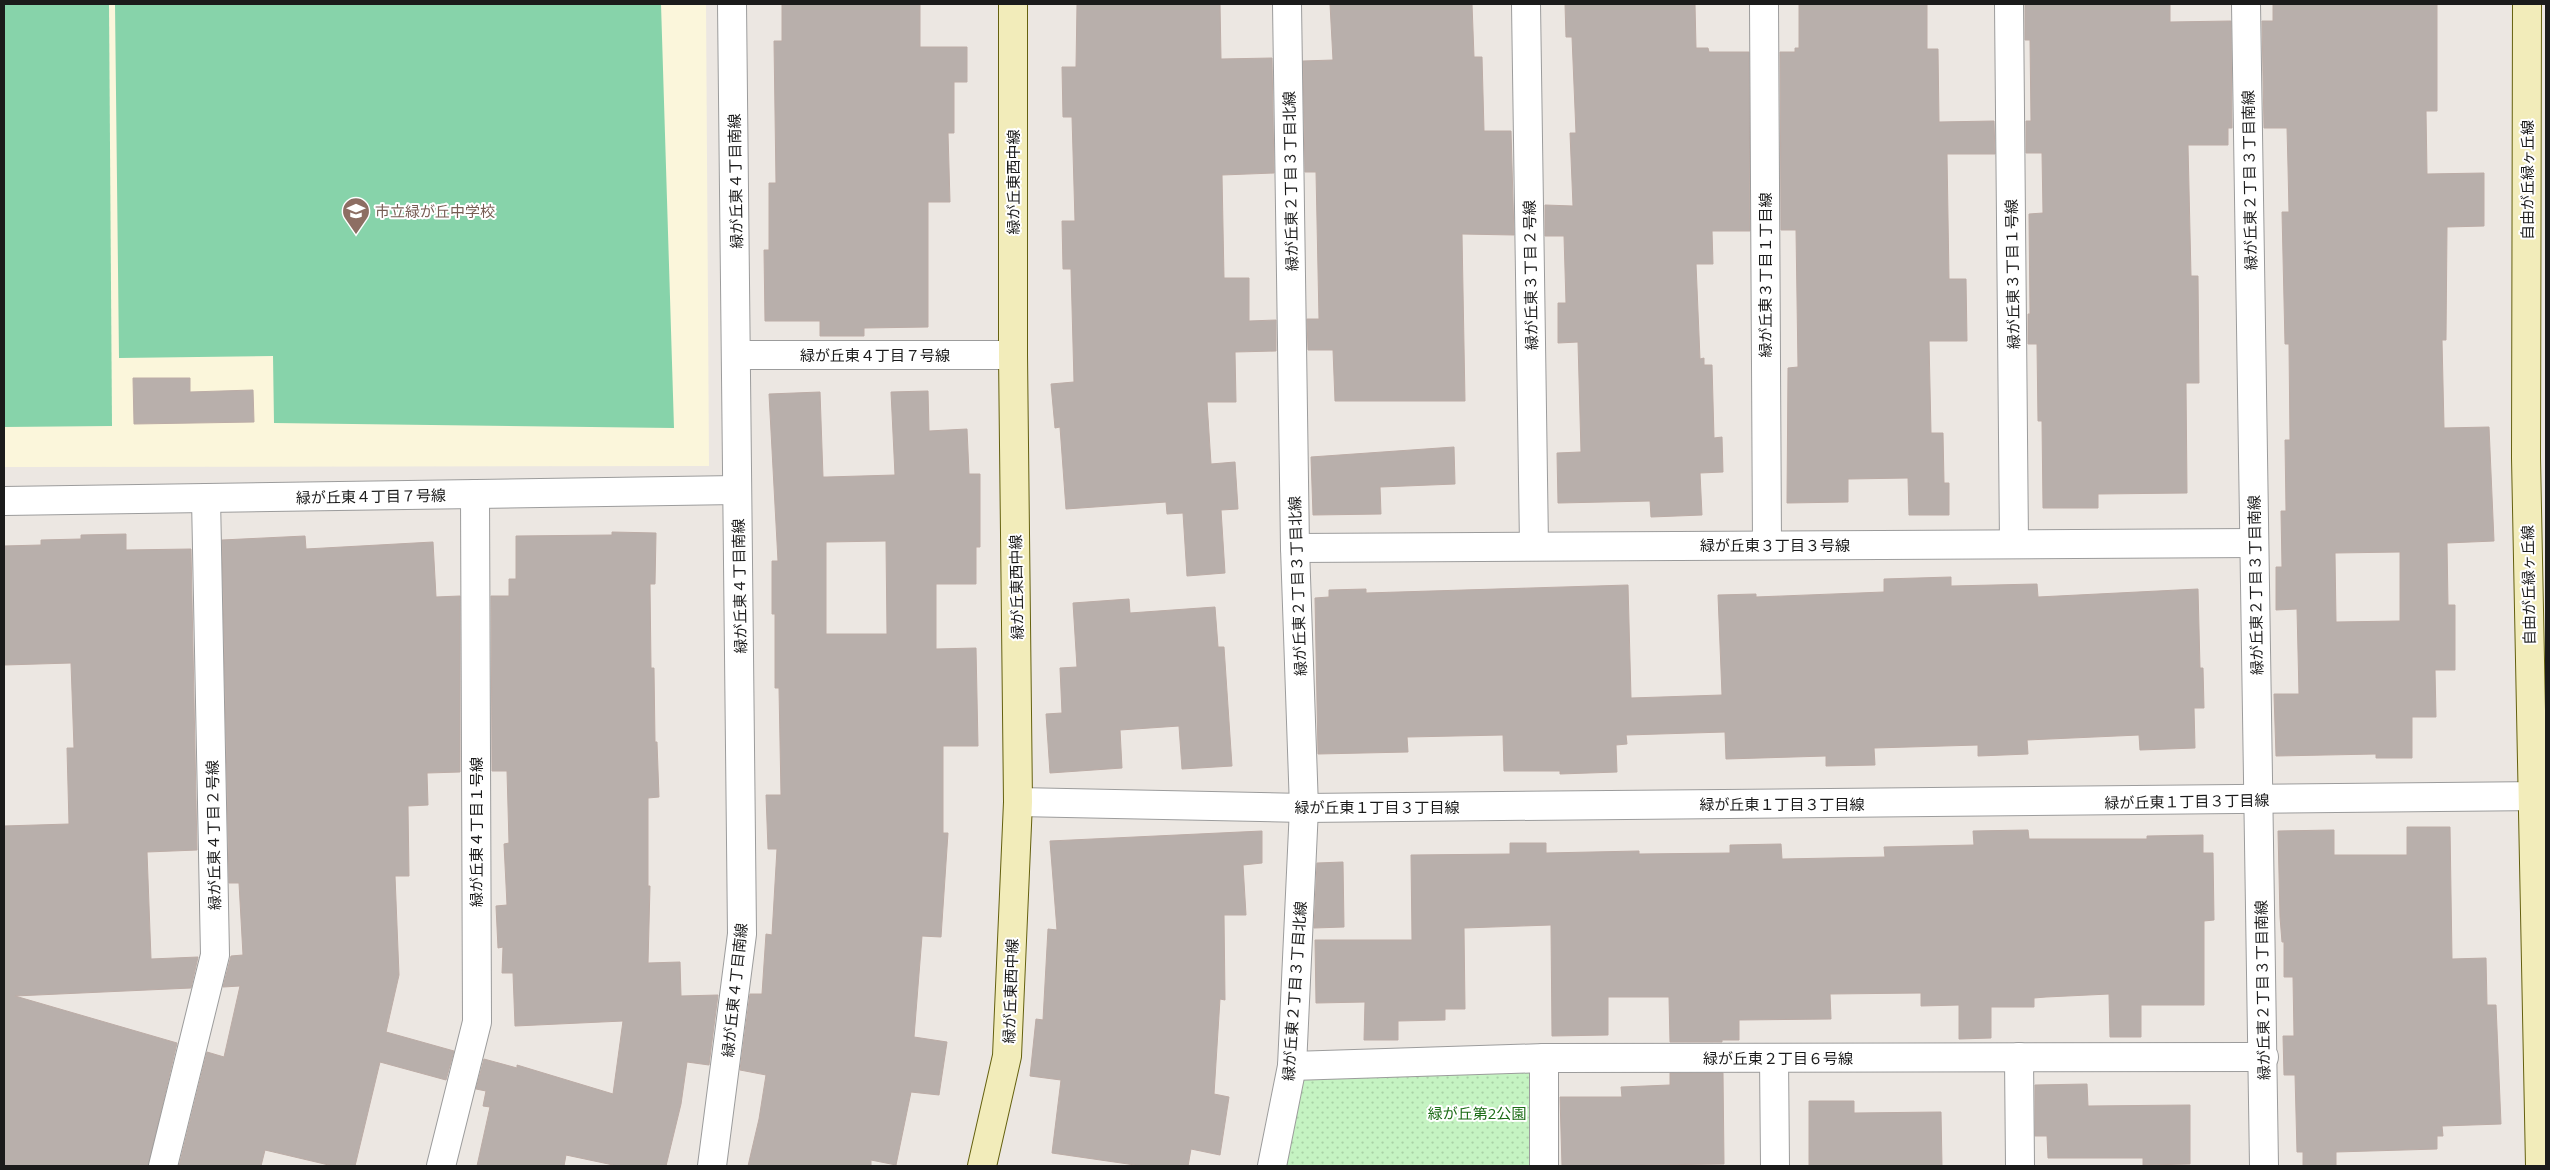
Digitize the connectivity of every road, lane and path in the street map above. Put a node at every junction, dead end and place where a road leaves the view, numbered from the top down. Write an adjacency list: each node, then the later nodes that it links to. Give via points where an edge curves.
1 (732, 4): 9 (street, 緑が丘東４丁目南線)
2 (1013, 4): 10 (street, 緑が丘東西中線)
3 (1287, 4): 19 (street, 緑が丘東２丁目３丁目北線)
4 (1526, 4): 18 (street, 緑が丘東３丁目２号線)
5 (1764, 4): 17 (street, 緑が丘東３丁目１丁目線)
6 (2009, 4): 16 (street, 緑が丘東３丁目１号線)
7 (2246, 4): 15 (street, 緑が丘東２丁目３丁目南線)
8 (2527, 4): 20 (street, 自由が丘緑ヶ丘線, via 2526,458)
9 (737, 355): 10 (street, 緑が丘東４丁目７号線); 11 (street, 緑が丘東４丁目南線)
10 (1013, 355): 22 (street, 緑が丘東西中線)
11 (738, 490): 12 (street, 緑が丘東４丁目７号線); 31 (street, 緑が丘東４丁目南線, via 742,934)
12 (475, 494): 13 (street, 緑が丘東４丁目７号線); 30 (street, 緑が丘東４丁目１号線, via 477,1022)
13 (206, 498): 14 (street, 緑が丘東４丁目７号線); 29 (street, 緑が丘東４丁目２号線, via 215,955)
14 (4, 501)
15 (2254, 543): 16 (street, 緑が丘東３丁目３号線); 21 (street, 緑が丘東２丁目３丁目南線)
16 (2014, 544): 17 (street, 緑が丘東３丁目３号線)
17 (1766, 545): 18 (street, 緑が丘東３丁目３号線)
18 (1534, 546): 19 (street, 緑が丘東３丁目３号線)
19 (1295, 548): 23 (street, 緑が丘東２丁目３丁目北線)
20 (2539, 796): 21 (street, 緑が丘東１丁目３丁目線); 38 (street, 自由が丘緑ヶ丘線)
21 (2258, 800): 23 (street, 緑が丘東１丁目３丁目線); 25 (street, 緑が丘東２丁目３丁目南線)
22 (1018, 802): 23 (street, 緑が丘東１丁目３丁目線); 32 (street, 緑が丘東西中線, via 1007,1056)
23 (1304, 808): 28 (street, 緑が丘東２丁目３丁目北線)
24 (2019, 1057): 25 (street, 緑が丘東２丁目６号線); 27 (street, 緑が丘東２丁目６号線); 36 (street)
25 (2264, 1057): 37 (street, 緑が丘東２丁目３丁目南線)
26 (1544, 1058): 27 (street, 緑が丘東２丁目６号線); 28 (street, 緑が丘東２丁目６号線); 34 (street)
27 (1774, 1058): 35 (street)
28 (1292, 1066): 33 (street, 緑が丘東２丁目３丁目北線)
29 (163, 1166)
30 (441, 1166)
31 (712, 1166)
32 (982, 1166)
33 (1272, 1166)
34 (1544, 1166)
35 (1775, 1166)
36 (2020, 1166)
37 (2264, 1166)
38 (2540, 1166)

